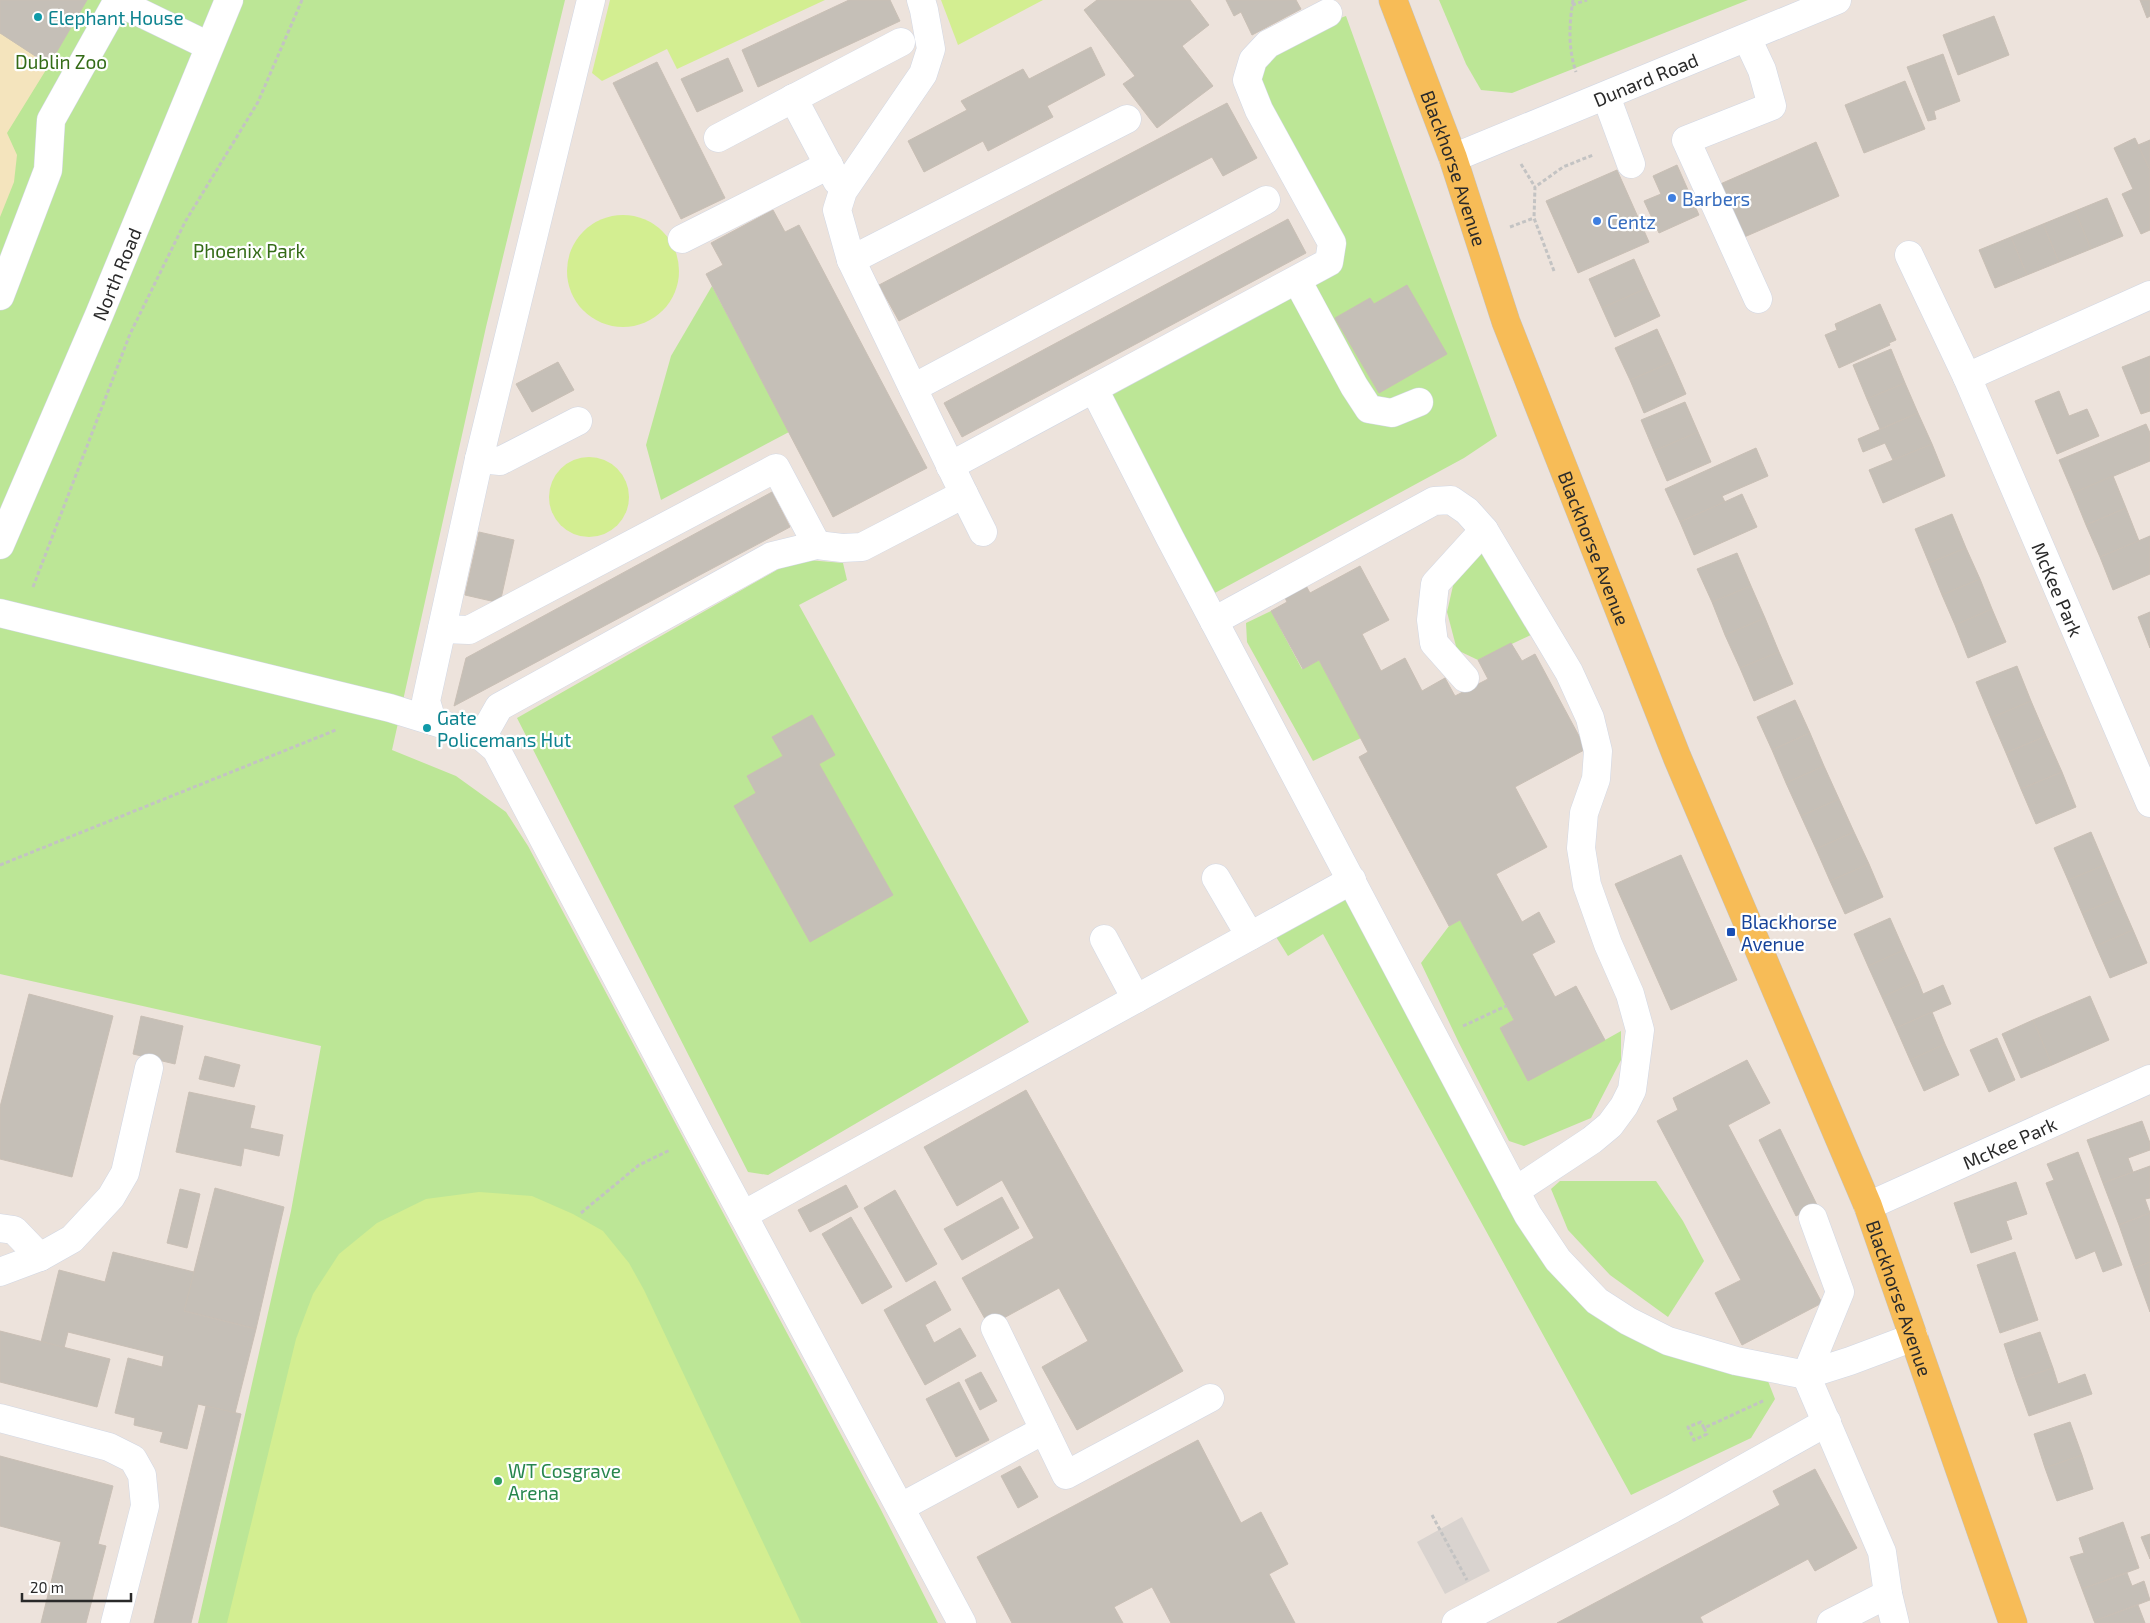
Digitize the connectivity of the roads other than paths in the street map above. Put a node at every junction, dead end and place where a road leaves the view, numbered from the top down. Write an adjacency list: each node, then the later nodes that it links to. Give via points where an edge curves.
1 (228, 0): 10 (street, North Road)
2 (591, 0): 32 (street)
3 (921, 0): 18 (street, via 931,49 923,74)
4 (1393, 0): 16 (main road, Blackhorse Avenue)
5 (1837, 0): 8 (street, Dunard Road)
6 (118, 1): 10 (street); 25 (street, via 52,120 48,170)
7 (1328, 12): 23 (street, via 1268,44 1252,60 1247,80 1259,110 1332,243 1329,262)
8 (1747, 38): 12 (street, Dunard Road); 26 (street, via 1762,70 1772,106 1686,140)
9 (901, 42): 11 (street)
10 (209, 46): 37 (street, North Road)
11 (793, 98): 14 (street); 17 (street)
12 (1596, 100): 15 (street); 16 (street, Dunard Road)
13 (1127, 119): 22 (street)
14 (718, 138)
15 (1627, 154)
16 (1453, 158): 54 (main road, Blackhorse Avenue, via 1506,322 1677,757)
17 (829, 165): 18 (street); 20 (street)
18 (843, 191): 22 (street, via 837,210)
19 (1266, 200): 28 (street)
20 (682, 239)
21 (1909, 255): 27 (street, McKee Park)
22 (851, 260): 28 (street)
23 (1297, 280): 29 (street); 30 (street, via 1369,409 1392,413)
24 (2150, 295): 27 (street)
25 (0, 296)
26 (1758, 299)
27 (1967, 377): 45 (street, McKee Park)
28 (912, 388): 33 (street)
29 (1094, 390): 33 (street); 40 (street)
30 (1419, 402)
31 (578, 421): 32 (street, via 500,461)
32 (479, 459): 41 (street)
33 (950, 466): 34 (street)
34 (964, 494): 36 (street); 38 (street, via 862,547)
35 (1484, 530): 40 (street, via 1467,511 1451,500 1434,500); 42 (street, via 1435,584 1431,620 1434,643); 53 (street, via 1568,672 1590,718 1598,751 1596,779 1584,813 1582,848 1586,876 1640,1030 1632,1090 1624,1106 1592,1140)
36 (984, 532)
37 (0, 545)
38 (817, 545): 41 (street, via 776,468 468,630); 44 (street, via 772,556 546,679 499,707)
39 (0, 613): 43 (street)
40 (1214, 622): 47 (street)
41 (442, 629): 43 (street, via 426,701)
42 (1465, 678)
43 (432, 721): 44 (street)
44 (482, 737): 55 (street, via 496,749 508,770)
45 (2150, 803)
46 (1216, 878): 48 (street)
47 (1352, 880): 48 (street); 53 (street)
48 (1250, 936): 50 (street)
49 (1104, 939): 50 (street)
50 (1136, 998): 55 (street)
51 (149, 1068): 58 (street, via 124,1173 111,1197 72,1239)
52 (2150, 1079): 54 (street, McKee Park)
53 (1515, 1191): 62 (street, via 1558,1260 1597,1302 1668,1341 1736,1361)
54 (1868, 1206): 61 (main road, Blackhorse Avenue)
55 (743, 1215): 67 (street)
56 (1813, 1218): 62 (street, via 1840,1292)
57 (0, 1228): 58 (street, via 14,1230)
58 (40, 1257): 59 (street)
59 (0, 1272)
60 (995, 1328): 66 (street)
61 (1914, 1337): 62 (street); 74 (main road, Blackhorse Avenue)
62 (1806, 1375): 65 (street)
63 (1210, 1398): 66 (street, via 1066,1475)
64 (0, 1418): 69 (street, via 109,1447 133,1459 142,1475 145,1506)
65 (1827, 1422): 68 (street, via 1882,1552); 71 (street, via 1672,1509)
66 (1044, 1430): 67 (street)
67 (901, 1507): 70 (street)
68 (1888, 1594): 72 (street); 73 (street)
69 (115, 1623)
70 (962, 1623)
71 (1456, 1623)
72 (1831, 1623)
73 (1895, 1623)
74 (2013, 1623)

